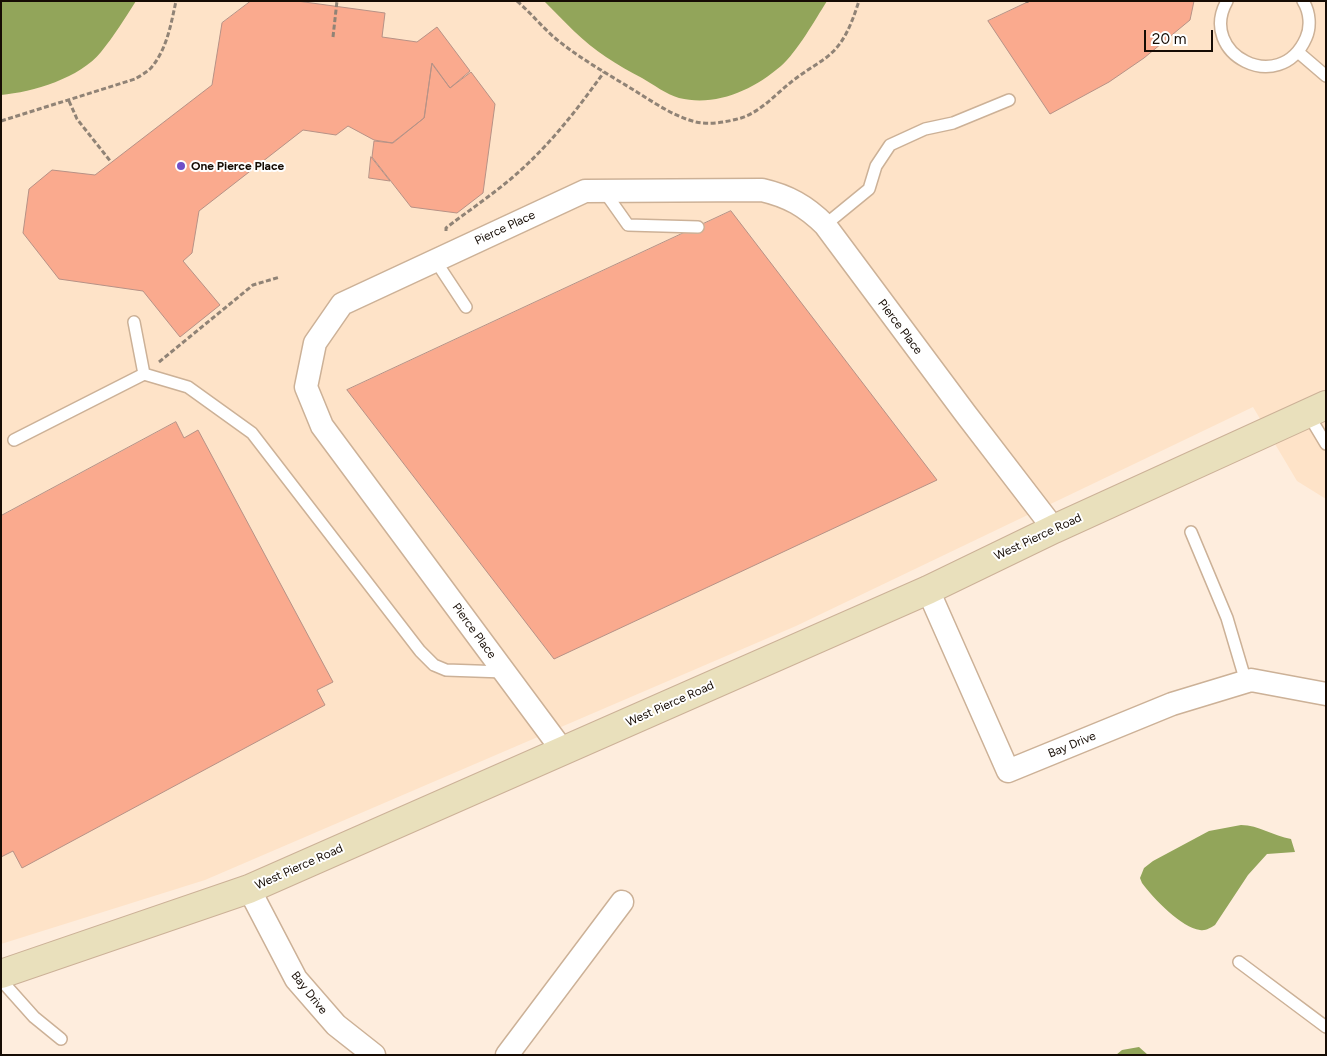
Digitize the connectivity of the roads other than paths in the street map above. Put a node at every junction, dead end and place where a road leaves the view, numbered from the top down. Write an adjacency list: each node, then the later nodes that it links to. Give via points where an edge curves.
1 (1227, 1): 3 (lane, via 1220,23 1223,38 1230,51 1242,61 1266,67 1289,60)
2 (1303, 1): 3 (lane, via 1309,20 1307,36)
3 (1298, 52): 4 (lane)
4 (1326, 76)
5 (1009, 100): 7 (lane, via 890,145 876,166 869,190)
6 (603, 191): 7 (street, Pierce Place, via 762,190 789,198 810,210); 8 (lane, via 628,225); 9 (street, Pierce Place, via 584,191)
7 (825, 225): 16 (street, Pierce Place)
8 (698, 227)
9 (435, 260): 10 (lane); 19 (street, Pierce Place, via 342,304 314,343 306,388 322,426)
10 (466, 307)
11 (134, 322): 12 (lane)
12 (144, 374): 14 (lane); 19 (lane, via 188,387 252,433 434,665 446,670)
13 (1317, 410): 15 (lane); 16 (street, West Pierce Road)
14 (14, 440)
15 (1326, 444)
16 (1054, 529): 18 (street, West Pierce Road)
17 (1191, 532): 20 (lane, via 1228,618)
18 (928, 590): 20 (street, Bay Drive, via 1008,771 1172,704); 22 (street, West Pierce Road)
19 (504, 672): 22 (street, Pierce Place)
20 (1246, 682): 21 (street, Bay Drive, via 1251,680)
21 (1326, 694)
22 (563, 751): 23 (street, West Pierce Road)
23 (249, 889): 26 (street, West Pierce Road); 30 (street, Bay Drive, via 296,979 336,1025)
24 (622, 902): 31 (street)
25 (1239, 962): 28 (lane)
26 (1, 974)
27 (1, 980): 29 (lane, via 34,1017)
28 (1326, 1027)
29 (61, 1039)
30 (374, 1055)
31 (507, 1055)

